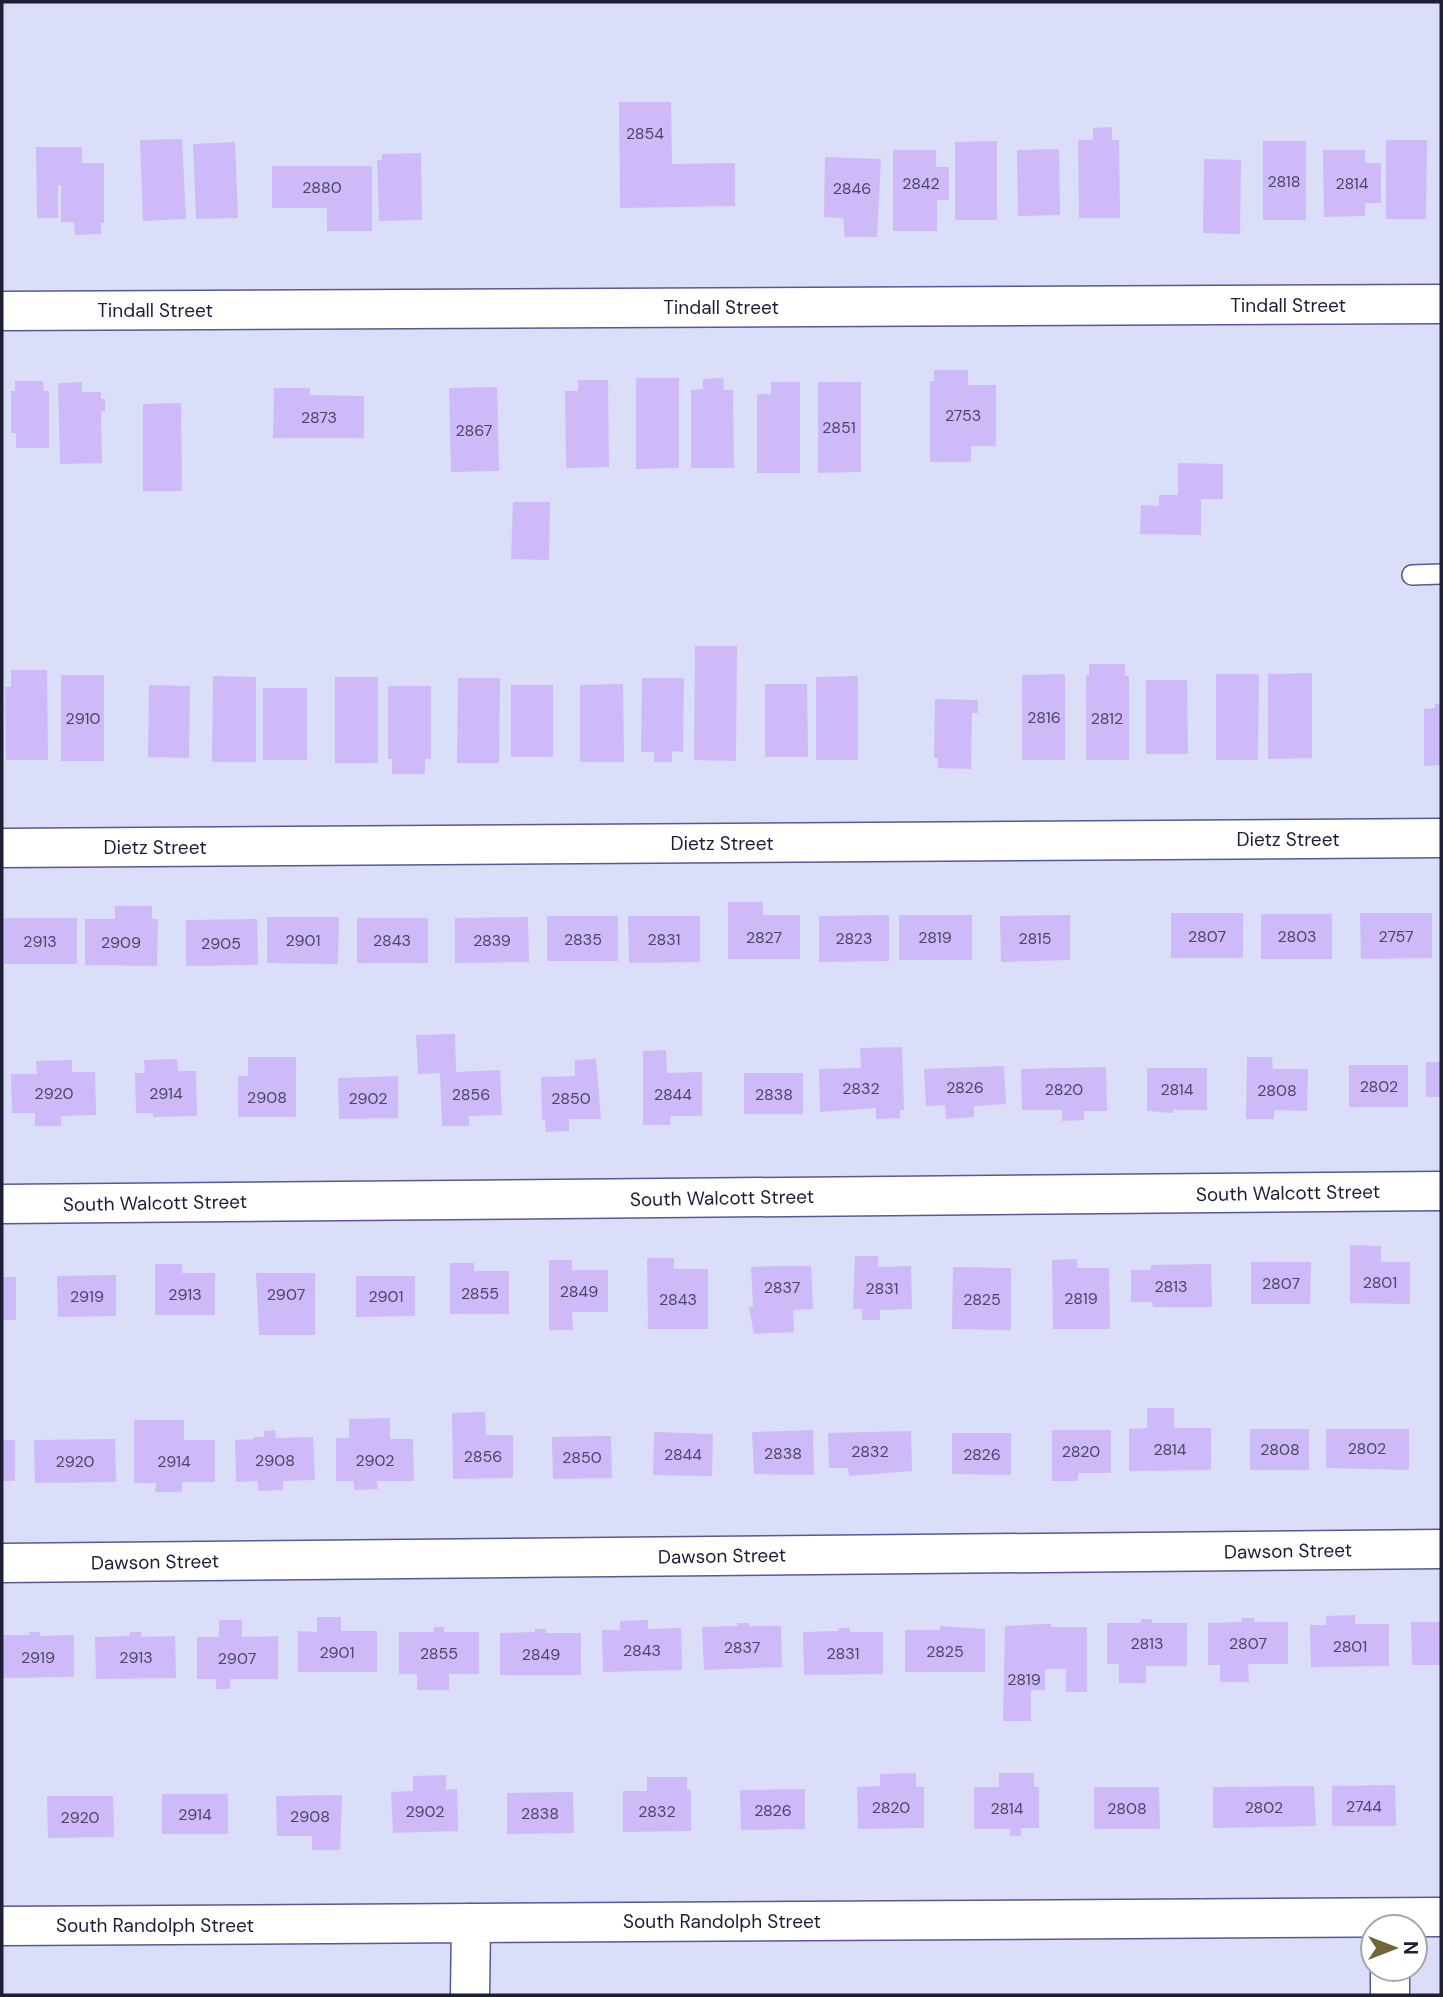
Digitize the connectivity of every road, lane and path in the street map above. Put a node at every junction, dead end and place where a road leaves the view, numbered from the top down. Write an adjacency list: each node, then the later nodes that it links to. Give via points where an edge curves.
1 (1441, 304): 2 (street, Tindall Street)
2 (2, 311)
3 (1441, 574): 4 (lane)
4 (1412, 575)
5 (1441, 838): 6 (street, Dietz Street)
6 (2, 848)
7 (1441, 1191): 8 (street, South Walcott Street)
8 (2, 1204)
9 (1441, 1549): 10 (street, Dawson Street)
10 (2, 1563)
11 (1359, 1922): 12 (street, South Randolph Street)
12 (471, 1923): 13 (street, South Randolph Street); 14 (street)
13 (2, 1926)
14 (470, 1995)

